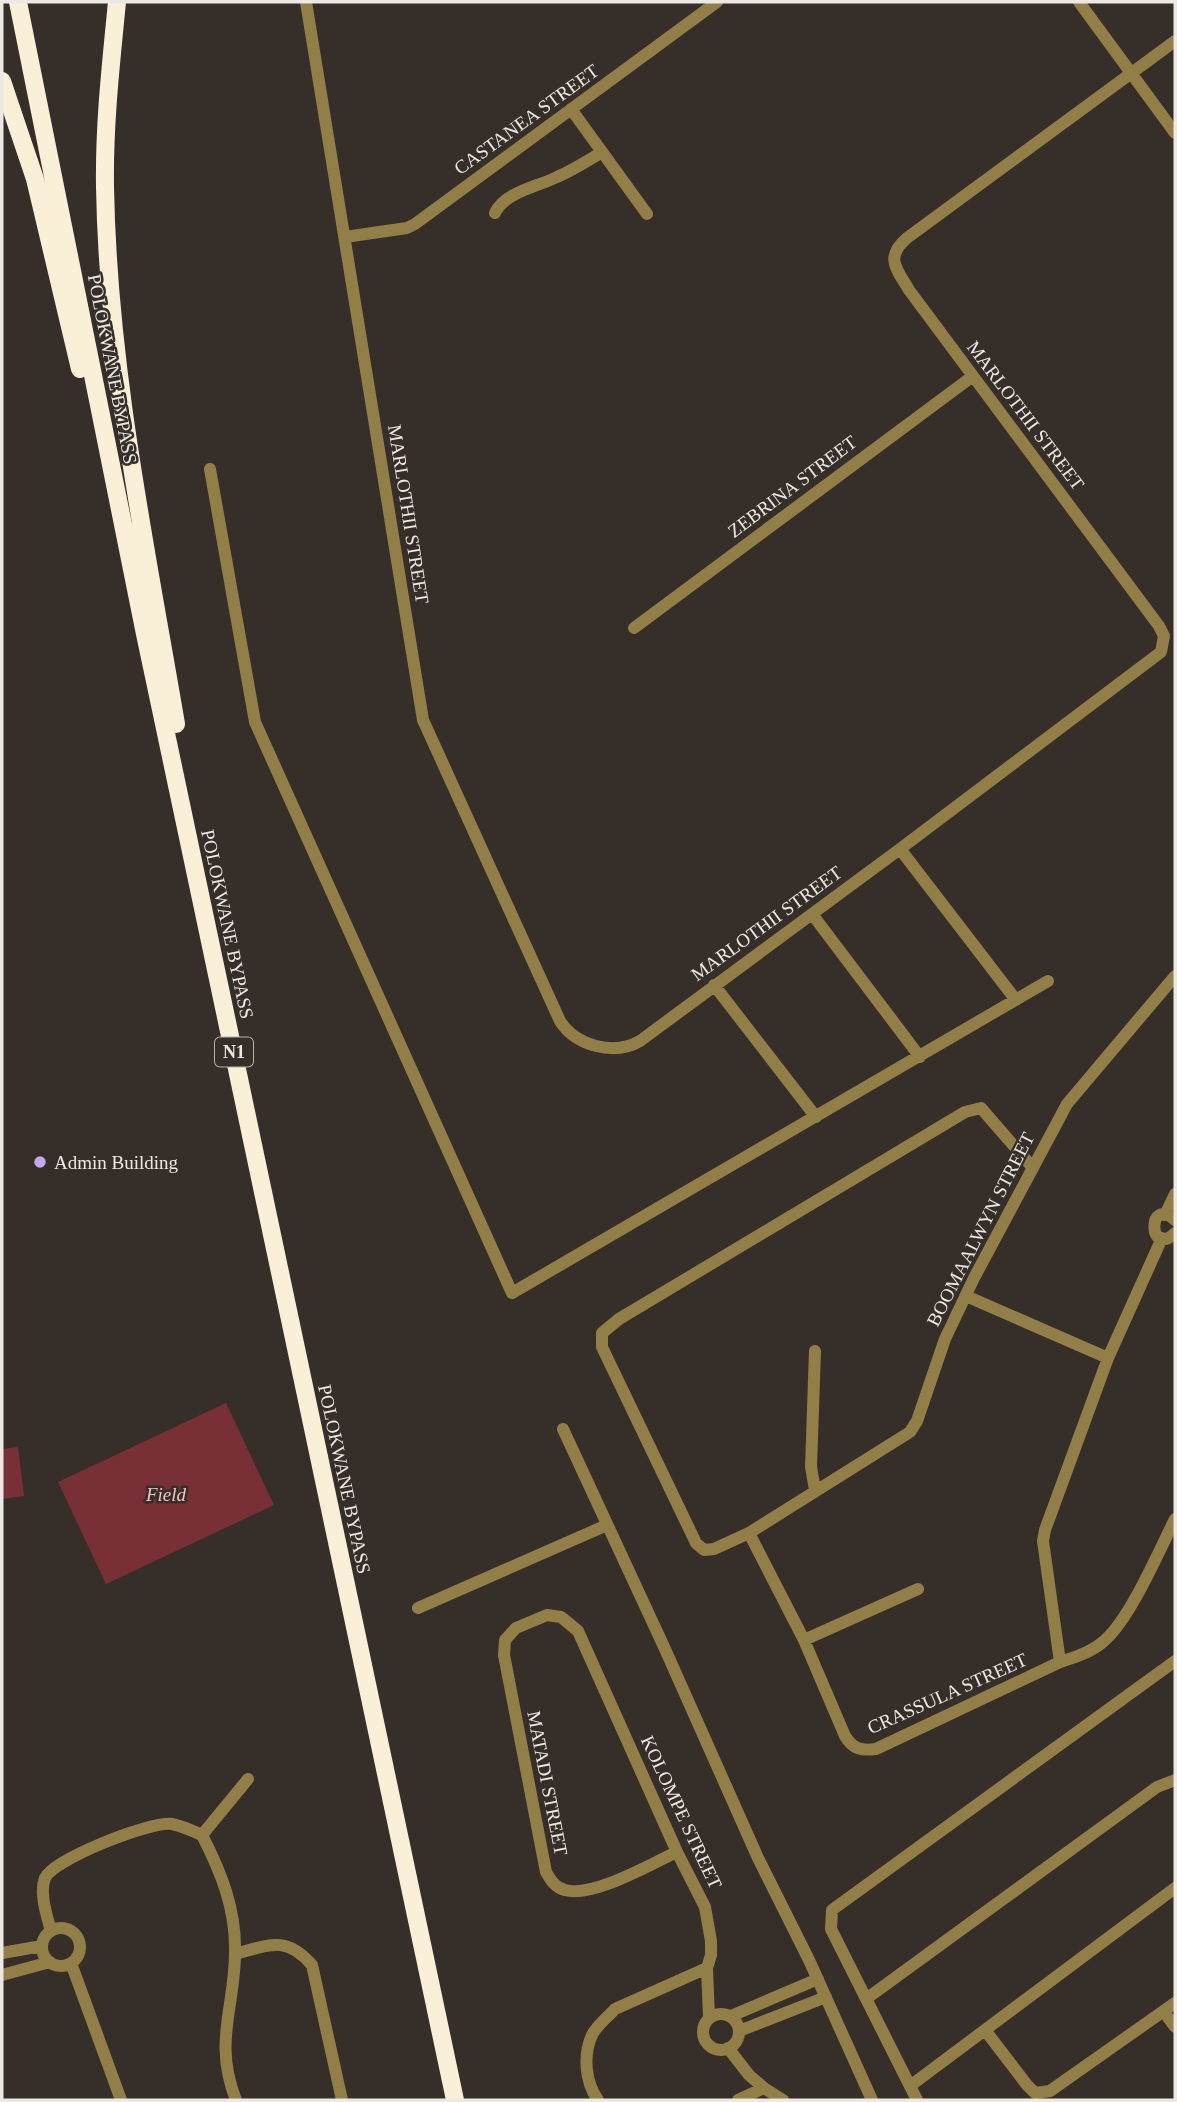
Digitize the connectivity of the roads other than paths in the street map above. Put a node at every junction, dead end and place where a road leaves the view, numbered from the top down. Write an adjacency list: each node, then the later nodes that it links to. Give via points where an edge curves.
1 (18, 2): 18 (highway, POLOKWANE BYPASS / N1)
2 (117, 2): 19 (highway, via 105,186 110,287 128,436 178,736)
3 (306, 2): 14 (street, MARLOTHII STREET)
4 (718, 2): 9 (street, CASTANEA STREET)
5 (1079, 2): 7 (street)
6 (1175, 41): 7 (street, MARLOTHII STREET)
7 (1131, 73): 10 (street); 15 (street, MARLOTHII STREET, via 896,249 894,264 909,290)
8 (2, 81): 18 (highway, via 35,179)
9 (571, 109): 11 (street); 14 (street, CASTANEA STREET, via 415,224)
10 (1175, 133)
11 (602, 152): 12 (street, via 502,202); 13 (street)
12 (495, 214)
13 (647, 214)
14 (345, 237): 24 (street, MARLOTHII STREET, via 423,720 560,1021 582,1041 625,1048)
15 (973, 376): 17 (street, ZEBRINA STREET); 20 (street, MARLOTHII STREET, via 1160,626 1164,642 1158,656)
16 (210, 469): 27 (street, via 255,722 512,1293)
17 (634, 628)
18 (145, 634): 19 (highway, POLOKWANE BYPASS / N1)
19 (174, 765): 76 (highway, POLOKWANE BYPASS / N1)
20 (900, 849): 21 (street, MARLOTHII STREET); 25 (street)
21 (812, 914): 24 (street, MARLOTHII STREET); 26 (street)
22 (1175, 978): 28 (street, BOOMAALWYN STREET, via 1075,1094)
23 (1048, 981): 25 (street)
24 (714, 985): 27 (street)
25 (1016, 1000): 26 (street)
26 (920, 1057): 27 (street)
27 (816, 1117)
28 (1032, 1168): 33 (street, BOOMAALWYN STREET); 40 (street, BOOMAALWYN STREET, via 981,1108 965,1112 602,1333 603,1347 696,1543 704,1550 714,1549)
29 (1175, 1194): 30 (street)
30 (1170, 1217): 32 (street, via 1158,1217 1153,1227)
31 (1175, 1233): 32 (street)
32 (1162, 1238): 35 (street)
33 (966, 1296): 35 (street); 37 (street, BOOMAALWYN STREET, via 910,1432)
34 (815, 1350): 37 (street, via 811,1467)
35 (1108, 1358): 46 (street, via 1043,1541)
36 (563, 1429): 39 (street)
37 (815, 1490): 40 (street, BOOMAALWYN STREET)
38 (1175, 1519): 46 (street, CRASSULA STREET, via 1111,1634 1086,1653)
39 (607, 1525): 42 (street); 60 (street)
40 (749, 1533): 44 (street, CRASSULA STREET)
41 (918, 1588): 44 (street)
42 (418, 1608)
43 (578, 1631): 50 (street, KOLOMPE STREET); 50 (street, MATADI STREET, via 561,1617 547,1615 516,1628 505,1640 504,1655 546,1871 553,1884 581,1891)
44 (804, 1640): 46 (street, CRASSULA STREET, via 845,1736 863,1751 876,1749)
45 (1175, 1661): 62 (street, via 832,1910 831,1929)
46 (1060, 1662)
47 (247, 1779): 49 (street)
48 (1175, 1780): 62 (street, via 1157,1787)
49 (202, 1835): 52 (street, via 171,1824 138,1829 53,1867 44,1880); 55 (street, via 231,1906)
50 (677, 1852): 58 (street, KOLOMPE STREET, via 705,1907 711,1941)
51 (1175, 1888): 68 (street)
52 (51, 1931): 53 (street); 57 (street, via 68,1929 78,1937 80,1950)
53 (42, 1946): 54 (street); 56 (street)
54 (2, 1953)
55 (236, 1954): 74 (street, via 223,2046); 75 (street, via 276,1944 300,1951 312,1965)
56 (50, 1962): 57 (street); 59 (street)
57 (71, 1963): 73 (street)
58 (707, 1968): 66 (street, KOLOMPE STREET); 77 (street, via 615,2009 603,2021 593,2034 586,2060 591,2090)
59 (2, 1975)
60 (818, 1979): 61 (street); 65 (street)
61 (826, 1997): 69 (street); 80 (street)
62 (866, 1999): 71 (street)
63 (1175, 2003): 64 (street)
64 (1164, 2012): 67 (street); 68 (street, via 1042,2093 1027,2085)
65 (731, 2016): 66 (street); 69 (street)
66 (709, 2018): 70 (street, via 703,2028 705,2040 714,2049)
67 (1175, 2027)
68 (985, 2030): 71 (street)
69 (739, 2031): 70 (street)
70 (729, 2048): 72 (street)
71 (910, 2086): 81 (street)
72 (764, 2088): 78 (street); 79 (street)
73 (121, 2100)
74 (236, 2100)
75 (342, 2100)
76 (455, 2100)
77 (598, 2100)
78 (738, 2100)
79 (783, 2100)
80 (872, 2100)
81 (917, 2100)

